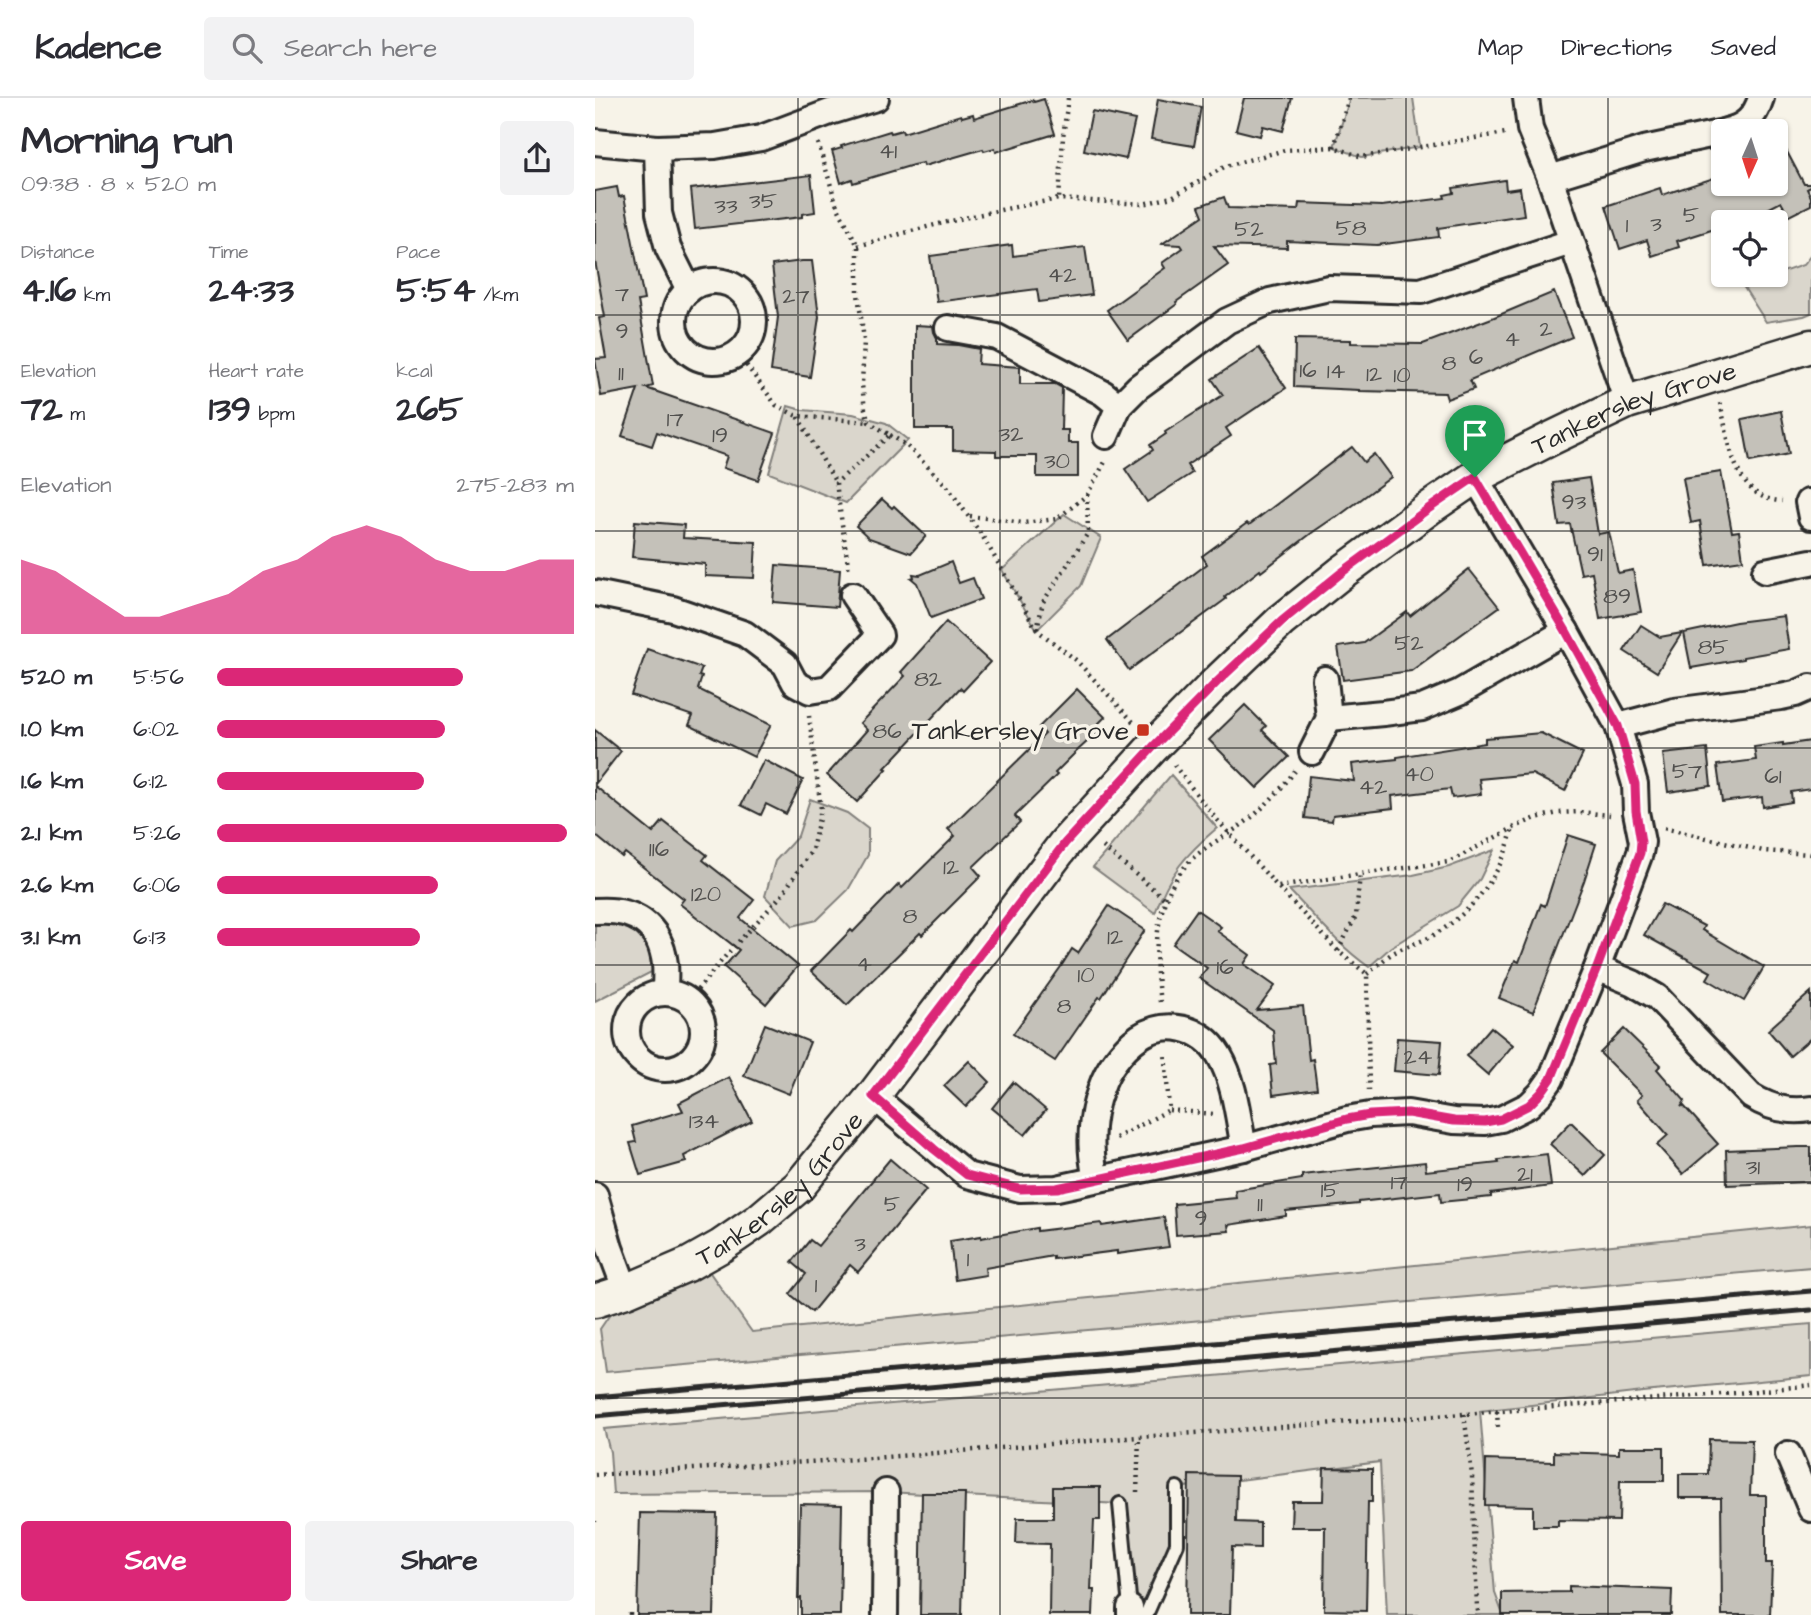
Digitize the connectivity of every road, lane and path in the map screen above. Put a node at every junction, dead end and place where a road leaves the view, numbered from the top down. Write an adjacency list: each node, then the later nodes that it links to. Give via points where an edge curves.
1 (876, 98): 6 (street)
2 (1068, 98): 14 (path)
3 (1349, 98): 11 (path)
4 (1526, 98): 8 (street)
5 (1761, 98): 7 (street)
6 (811, 119): 12 (street, via 761,138 715,146); 16 (path, via 837,206)
7 (1750, 119)
8 (1530, 129): 11 (path, via 1362,157); 13 (street)
9 (1711, 134): 13 (street)
10 (595, 142): 12 (street)
11 (1334, 147): 14 (path, via 1285,150 1226,166 1173,197 1143,204)
12 (657, 148): 17 (street, via 659,213 668,248)
13 (1550, 178): 15 (street)
14 (1059, 200): 16 (path, via 922,227)
15 (1571, 242): 22 (street); 23 (street, via 1421,291 1329,288 1270,301 1227,321)
16 (858, 246): 25 (path, via 862,384)
17 (689, 290): 20 (street, via 674,313 678,340 698,359 712,362); 20 (street, via 700,283 726,282 747,297 753,308 753,334)
18 (949, 328): 23 (street, via 997,337)
19 (1811, 346): 22 (street, Tankersley Grove)
20 (738, 354): 24 (path, via 776,405)
21 (1718, 394): 31 (path, via 1737,470 1748,487 1768,500)
22 (1627, 402): 28 (street, Tankersley Grove)
23 (1119, 406): 27 (street)
24 (797, 416): 25 (path); 29 (path)
25 (869, 422): 26 (path)
26 (890, 435): 29 (path); 32 (path, via 947,486)
27 (1106, 436): 30 (path, via 1109,454)
28 (1475, 477): 38 (street); 61 (street, Tankersley Grove, via 1282,621 1153,747 1065,843)
29 (836, 483): 36 (path)
30 (1087, 495): 32 (path, via 1057,519 1023,523); 37 (path, via 1088,533 1043,602)
31 (1809, 510)
32 (968, 516): 37 (path)
33 (1811, 562): 34 (street)
34 (1765, 572)
35 (595, 593): 41 (street, via 673,609 745,634 785,664 795,682)
36 (853, 595): 41 (street, via 880,635 829,688)
37 (1037, 630): 43 (path, via 1076,660)
38 (1566, 631): 42 (street, via 1460,692 1422,708); 44 (street)
39 (1325, 679): 42 (street)
40 (1811, 687): 44 (street, via 1781,697 1674,711)
41 (810, 691): 60 (path, via 808,722 821,808 811,850 782,895 729,952)
42 (1329, 718): 45 (street)
43 (1137, 726)
44 (1618, 726): 58 (street, via 1635,784 1641,842)
45 (1312, 752): 50 (path, via 1267,803)
46 (1171, 762): 50 (path)
47 (1615, 816): 49 (path, via 1557,813)
48 (1657, 827): 52 (path, via 1763,851)
49 (1513, 828): 53 (path, via 1449,862); 59 (path, via 1503,859 1482,894 1439,932 1396,951)
50 (1230, 833): 54 (path)
51 (1103, 847): 55 (path)
52 (1811, 854)
53 (1360, 874): 54 (path); 57 (path, via 1356,916)
54 (1278, 887): 57 (path)
55 (1165, 899)
56 (595, 911): 60 (street, via 622,912 648,924)
57 (1338, 951): 59 (path)
58 (1597, 968): 62 (street, via 1657,997 1751,1096 1775,1108); 63 (street, via 1551,1079 1529,1105 1485,1122 1408,1113)
59 (1367, 974): 63 (path)
60 (677, 996)
61 (873, 1096): 65 (street, via 967,1175 1020,1189 1057,1188); 67 (street, Tankersley Grove, via 799,1186 759,1220 689,1264)
62 (1811, 1109)
63 (1370, 1115): 64 (street)
64 (1244, 1148): 65 (street); 65 (street, via 1231,1085 1219,1054 1193,1031 1159,1028 1125,1049 1101,1087 1092,1131)
65 (1096, 1179)
66 (595, 1195): 67 (street)
67 (626, 1290): 68 (street, Tankersley Grove)
68 (595, 1301)
69 (1811, 1385): 70 (path)
70 (1497, 1411): 71 (path); 72 (path)
71 (1464, 1414): 74 (path); 81 (path)
72 (1498, 1428)
73 (1788, 1454): 78 (street)
74 (595, 1475)
75 (1177, 1488): 79 (lane, via 1177,1544)
76 (886, 1492): 80 (street)
77 (1121, 1504): 79 (lane)
78 (1811, 1509)
79 (1135, 1613)
80 (885, 1615)
81 (1479, 1615)

